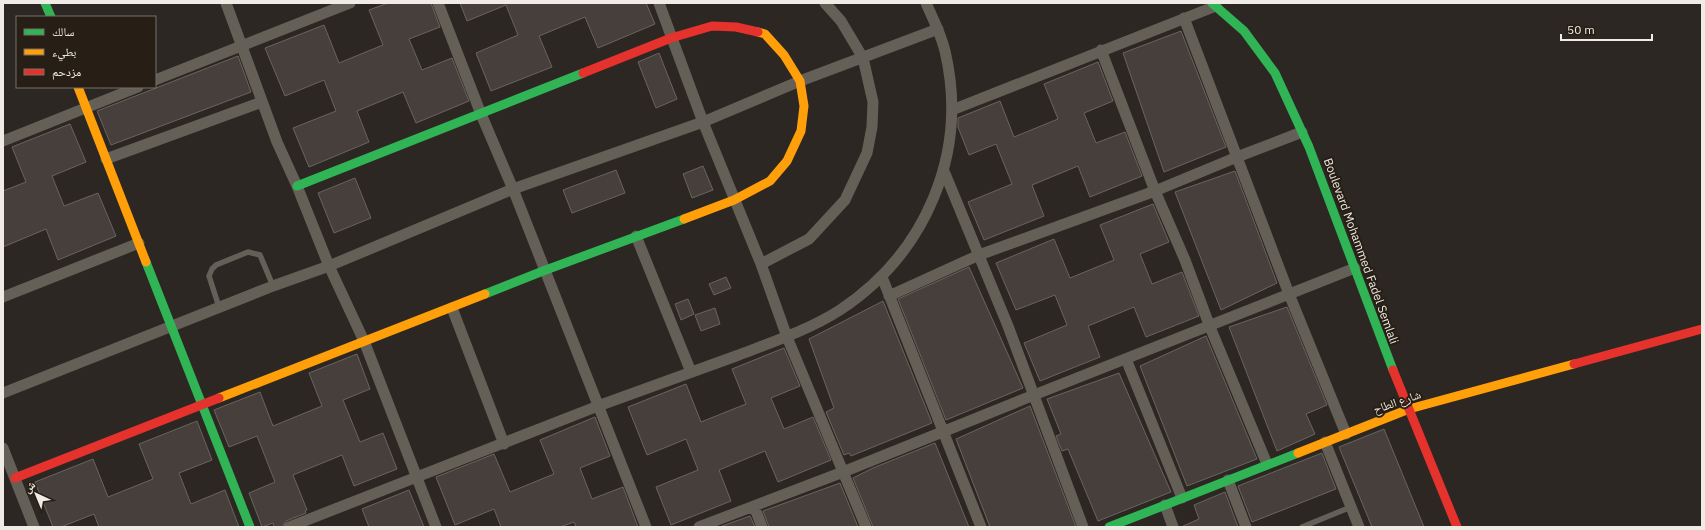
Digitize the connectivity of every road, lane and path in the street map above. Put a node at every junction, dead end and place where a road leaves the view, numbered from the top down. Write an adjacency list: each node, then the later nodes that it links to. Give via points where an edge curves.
1 (46, 3): 9 (street)
2 (226, 3): 13 (street)
3 (438, 3): 23 (street)
4 (659, 3): 12 (street)
5 (825, 3): 15 (street, via 841,21)
6 (926, 3): 11 (street)
7 (346, 4): 13 (street)
8 (1214, 4): 10 (street); 25 (street, Boulevard Mohammed Fadel Semlali, via 1244,31 1275,73)
9 (51, 16)
10 (1184, 18): 14 (street); 27 (street)
11 (938, 29): 15 (street); 22 (street, via 948,69)
12 (672, 38): 17 (street, via 712,26 736,26 764,34 784,55); 23 (street); 24 (street)
13 (242, 46): 16 (street); 20 (street)
14 (1101, 50): 22 (street); 32 (street)
15 (863, 58): 17 (street); 37 (street, via 872,102 872,127 867,153 845,200 809,240)
16 (156, 80)
17 (800, 81): 24 (street); 33 (street, via 804,106 801,131 787,161 770,181)
18 (78, 88): 21 (street)
19 (136, 88): 21 (street)
20 (262, 102): 28 (street); 30 (street)
21 (86, 108): 26 (street); 28 (street)
22 (952, 110): 29 (street)
23 (481, 114): 30 (street); 31 (street)
24 (703, 122): 31 (street); 33 (street)
25 (1302, 132): 27 (street); 39 (street, Boulevard Mohammed Fadel Semlali)
26 (3, 141)
27 (1237, 156): 32 (street); 43 (street)
28 (106, 159): 35 (street)
29 (944, 171): 36 (street); 41 (street, via 925,218 906,249)
30 (297, 186): 38 (street)
31 (512, 190): 38 (street); 40 (street)
32 (1155, 191): 36 (street); 49 (street)
33 (734, 200): 34 (street); 37 (street)
34 (636, 236): 40 (street); 54 (street)
35 (139, 243): 45 (street); 48 (street)
36 (979, 255): 44 (street); 56 (street)
37 (761, 264): 51 (street)
38 (329, 266): 42 (street); 52 (street)
39 (1355, 268): 43 (street); 59 (street, Boulevard Mohammed Fadel Semlali)
40 (543, 270): 47 (street); 58 (street)
41 (882, 277): 44 (street); 51 (street, via 839,311)
42 (273, 286): 46 (street); 46 (lane, via 260,255 248,252 212,269 209,276)
43 (1289, 294): 49 (street); 61 (street)
44 (889, 296): 60 (street)
45 (3, 297)
46 (220, 307): 48 (street)
47 (452, 308): 52 (street); 63 (street)
48 (171, 326): 55 (street); 57 (street)
49 (1210, 326): 53 (street); 65 (street)
50 (1702, 329): 59 (street, شارع الطاح)
51 (787, 337): 54 (street); 66 (street)
52 (364, 340): 57 (street); 68 (street)
53 (1126, 359): 56 (street); 70 (street)
54 (691, 372): 58 (street)
55 (3, 393)
56 (1034, 395): 60 (street); 83 (street)
57 (202, 404): 67 (street); 75 (street)
58 (598, 406): 63 (street); 78 (street)
59 (1409, 409): 61 (street, شارع الطاح); 89 (street, Boulevard Mohammed Fadel Semlali)
60 (943, 432): 66 (street); 82 (street)
61 (1346, 434): 62 (street, شارع الطاح)
62 (1325, 442): 65 (street, شارع الطاح); 73 (street)
63 (504, 444): 68 (street)
64 (3, 448): 67 (street)
65 (1268, 464): 69 (street, شارع الطاح)
66 (843, 472): 72 (street); 81 (street)
67 (15, 478): 74 (street)
68 (417, 478): 76 (street); 77 (street)
69 (1228, 480): 70 (street, شارع الطاح); 86 (street)
70 (1182, 498): 71 (street, شارع الطاح)
71 (1165, 505): 84 (street, شارع الطاح); 85 (street)
72 (754, 506): 79 (street); 80 (street)
73 (1351, 507): 87 (lane); 88 (street)
74 (34, 527)
75 (250, 527)
76 (289, 527)
77 (436, 527)
78 (646, 527)
79 (699, 527)
80 (762, 527)
81 (866, 527)
82 (981, 527)
83 (1083, 527)
84 (1109, 527)
85 (1173, 527)
86 (1246, 527)
87 (1302, 527)
88 (1359, 527)
89 (1456, 527)

